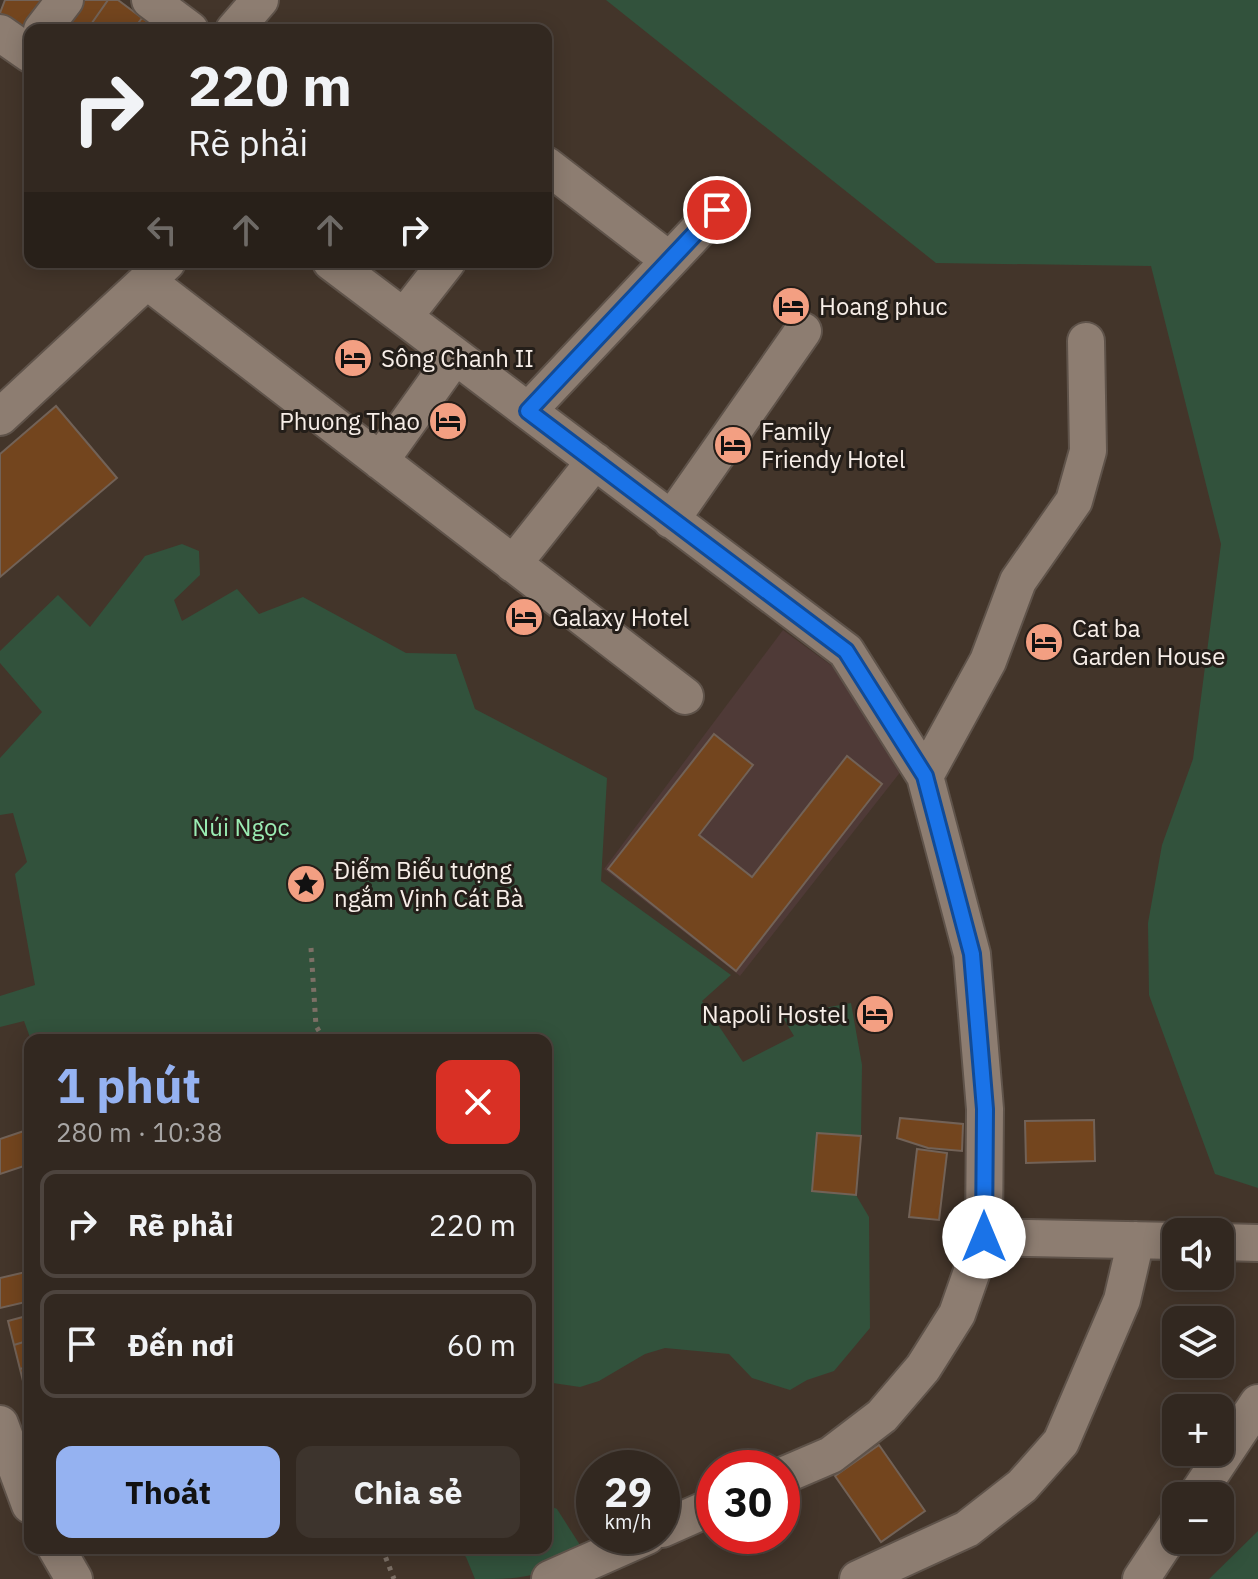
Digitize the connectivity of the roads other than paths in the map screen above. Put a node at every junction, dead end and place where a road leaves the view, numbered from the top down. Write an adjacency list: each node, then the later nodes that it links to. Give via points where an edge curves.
1 (65, 0): 4 (street)
2 (150, 0): 5 (street)
3 (260, 0): 6 (street)
4 (43, 24)
5 (182, 24)
6 (239, 24)
7 (552, 170): 9 (street)
8 (717, 210): 9 (street)
9 (669, 260): 17 (street)
10 (339, 268): 13 (street)
11 (442, 268): 13 (street)
12 (157, 272): 18 (street); 19 (street)
13 (404, 317): 16 (street)
14 (803, 331): 21 (street)
15 (1086, 341): 24 (street, via 1088,451 1074,501 1018,581 988,661)
16 (455, 356): 17 (street); 19 (street)
17 (528, 411): 20 (street)
18 (0, 417)
19 (380, 461): 22 (street)
20 (595, 461): 21 (street); 22 (street)
21 (671, 520): 24 (street, via 846,651)
22 (513, 564): 23 (street)
23 (685, 696)
24 (925, 776): 25 (street, via 972,954 985,1109)
25 (984, 1237): 26 (street); 32 (street, via 957,1314 923,1368 882,1416 831,1455)
26 (1136, 1240): 27 (street); 40 (street, via 1122,1300 1061,1442 1022,1486 967,1529)
27 (1162, 1241)
28 (1234, 1242): 29 (street)
29 (1258, 1243)
30 (1258, 1403): 33 (street)
31 (0, 1424): 34 (street)
32 (800, 1468)
33 (1205, 1482)
34 (24, 1491)
35 (1162, 1547): 41 (street)
36 (59, 1554): 38 (street)
37 (606, 1554): 39 (street)
38 (74, 1579)
39 (550, 1579)
40 (858, 1579)
41 (1141, 1579)

